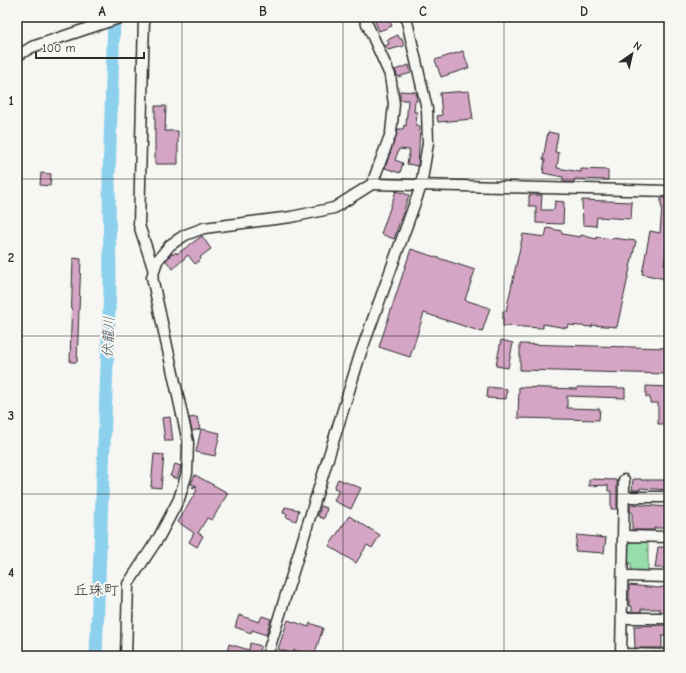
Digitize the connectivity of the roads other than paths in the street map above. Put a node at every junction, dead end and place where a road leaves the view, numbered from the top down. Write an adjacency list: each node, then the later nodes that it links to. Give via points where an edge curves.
1 (122, 17): 5 (street)
2 (144, 17): 10 (street, via 139,226)
3 (364, 17): 7 (street, via 390,75 394,104 391,133)
4 (406, 17): 8 (street, via 427,109 428,143)
5 (97, 22): 6 (street, via 32,47)
6 (17, 56)
7 (372, 184): 8 (street); 10 (street, via 334,208 291,217 204,228 185,235 170,245 157,261)
8 (421, 186): 9 (street); 23 (street, via 360,355)
9 (669, 191)
10 (154, 271): 22 (street, via 152,277 188,442 187,473 179,499 159,538 128,584)
11 (624, 480): 12 (street)
12 (625, 497): 13 (street); 14 (street)
13 (669, 497)
14 (624, 536): 15 (street); 16 (street)
15 (669, 537)
16 (623, 576): 17 (street); 18 (street)
17 (669, 576)
18 (622, 618): 19 (street); 20 (street)
19 (669, 618)
20 (621, 655): 21 (street)
21 (669, 655)
22 (126, 656)
23 (267, 656)

